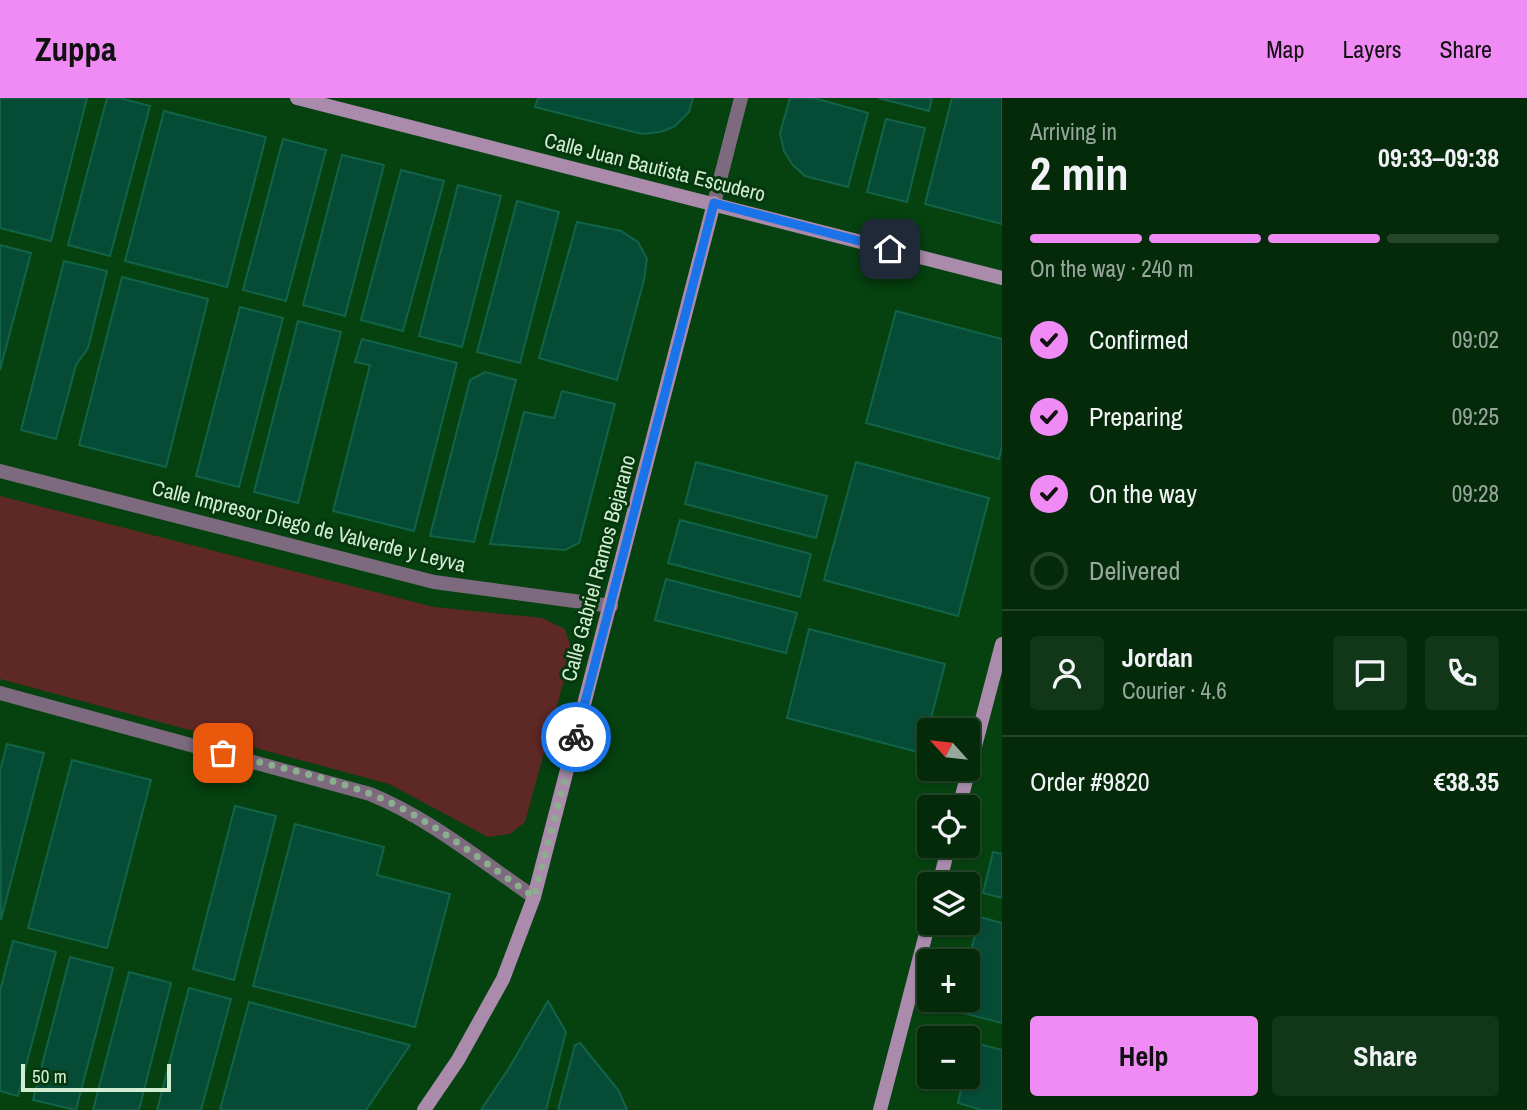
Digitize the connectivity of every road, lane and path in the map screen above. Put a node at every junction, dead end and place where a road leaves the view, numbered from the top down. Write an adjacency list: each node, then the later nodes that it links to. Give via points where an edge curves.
1 (297, 98): 3 (street, Calle Juan Bautista Escudero)
2 (741, 98): 3 (street, Calle Gabriel Ramos Bejarano)
3 (714, 203): 4 (street, Calle Juan Bautista Escudero); 6 (street, Calle Gabriel Ramos Bejarano)
4 (1002, 278)
5 (0, 471): 6 (street, Calle Impresor Diego de Valverde y Leyva, via 434,582)
6 (611, 606): 10 (street, Calle Gabriel Ramos Bejarano)
7 (1002, 644): 9 (street)
8 (0, 693): 10 (street, via 370,794 418,818)
9 (963, 795)
10 (534, 897): 12 (street, Calle Gabriel Ramos Bejarano, via 503,979)
11 (926, 935): 13 (street)
12 (424, 1110)
13 (880, 1110)

